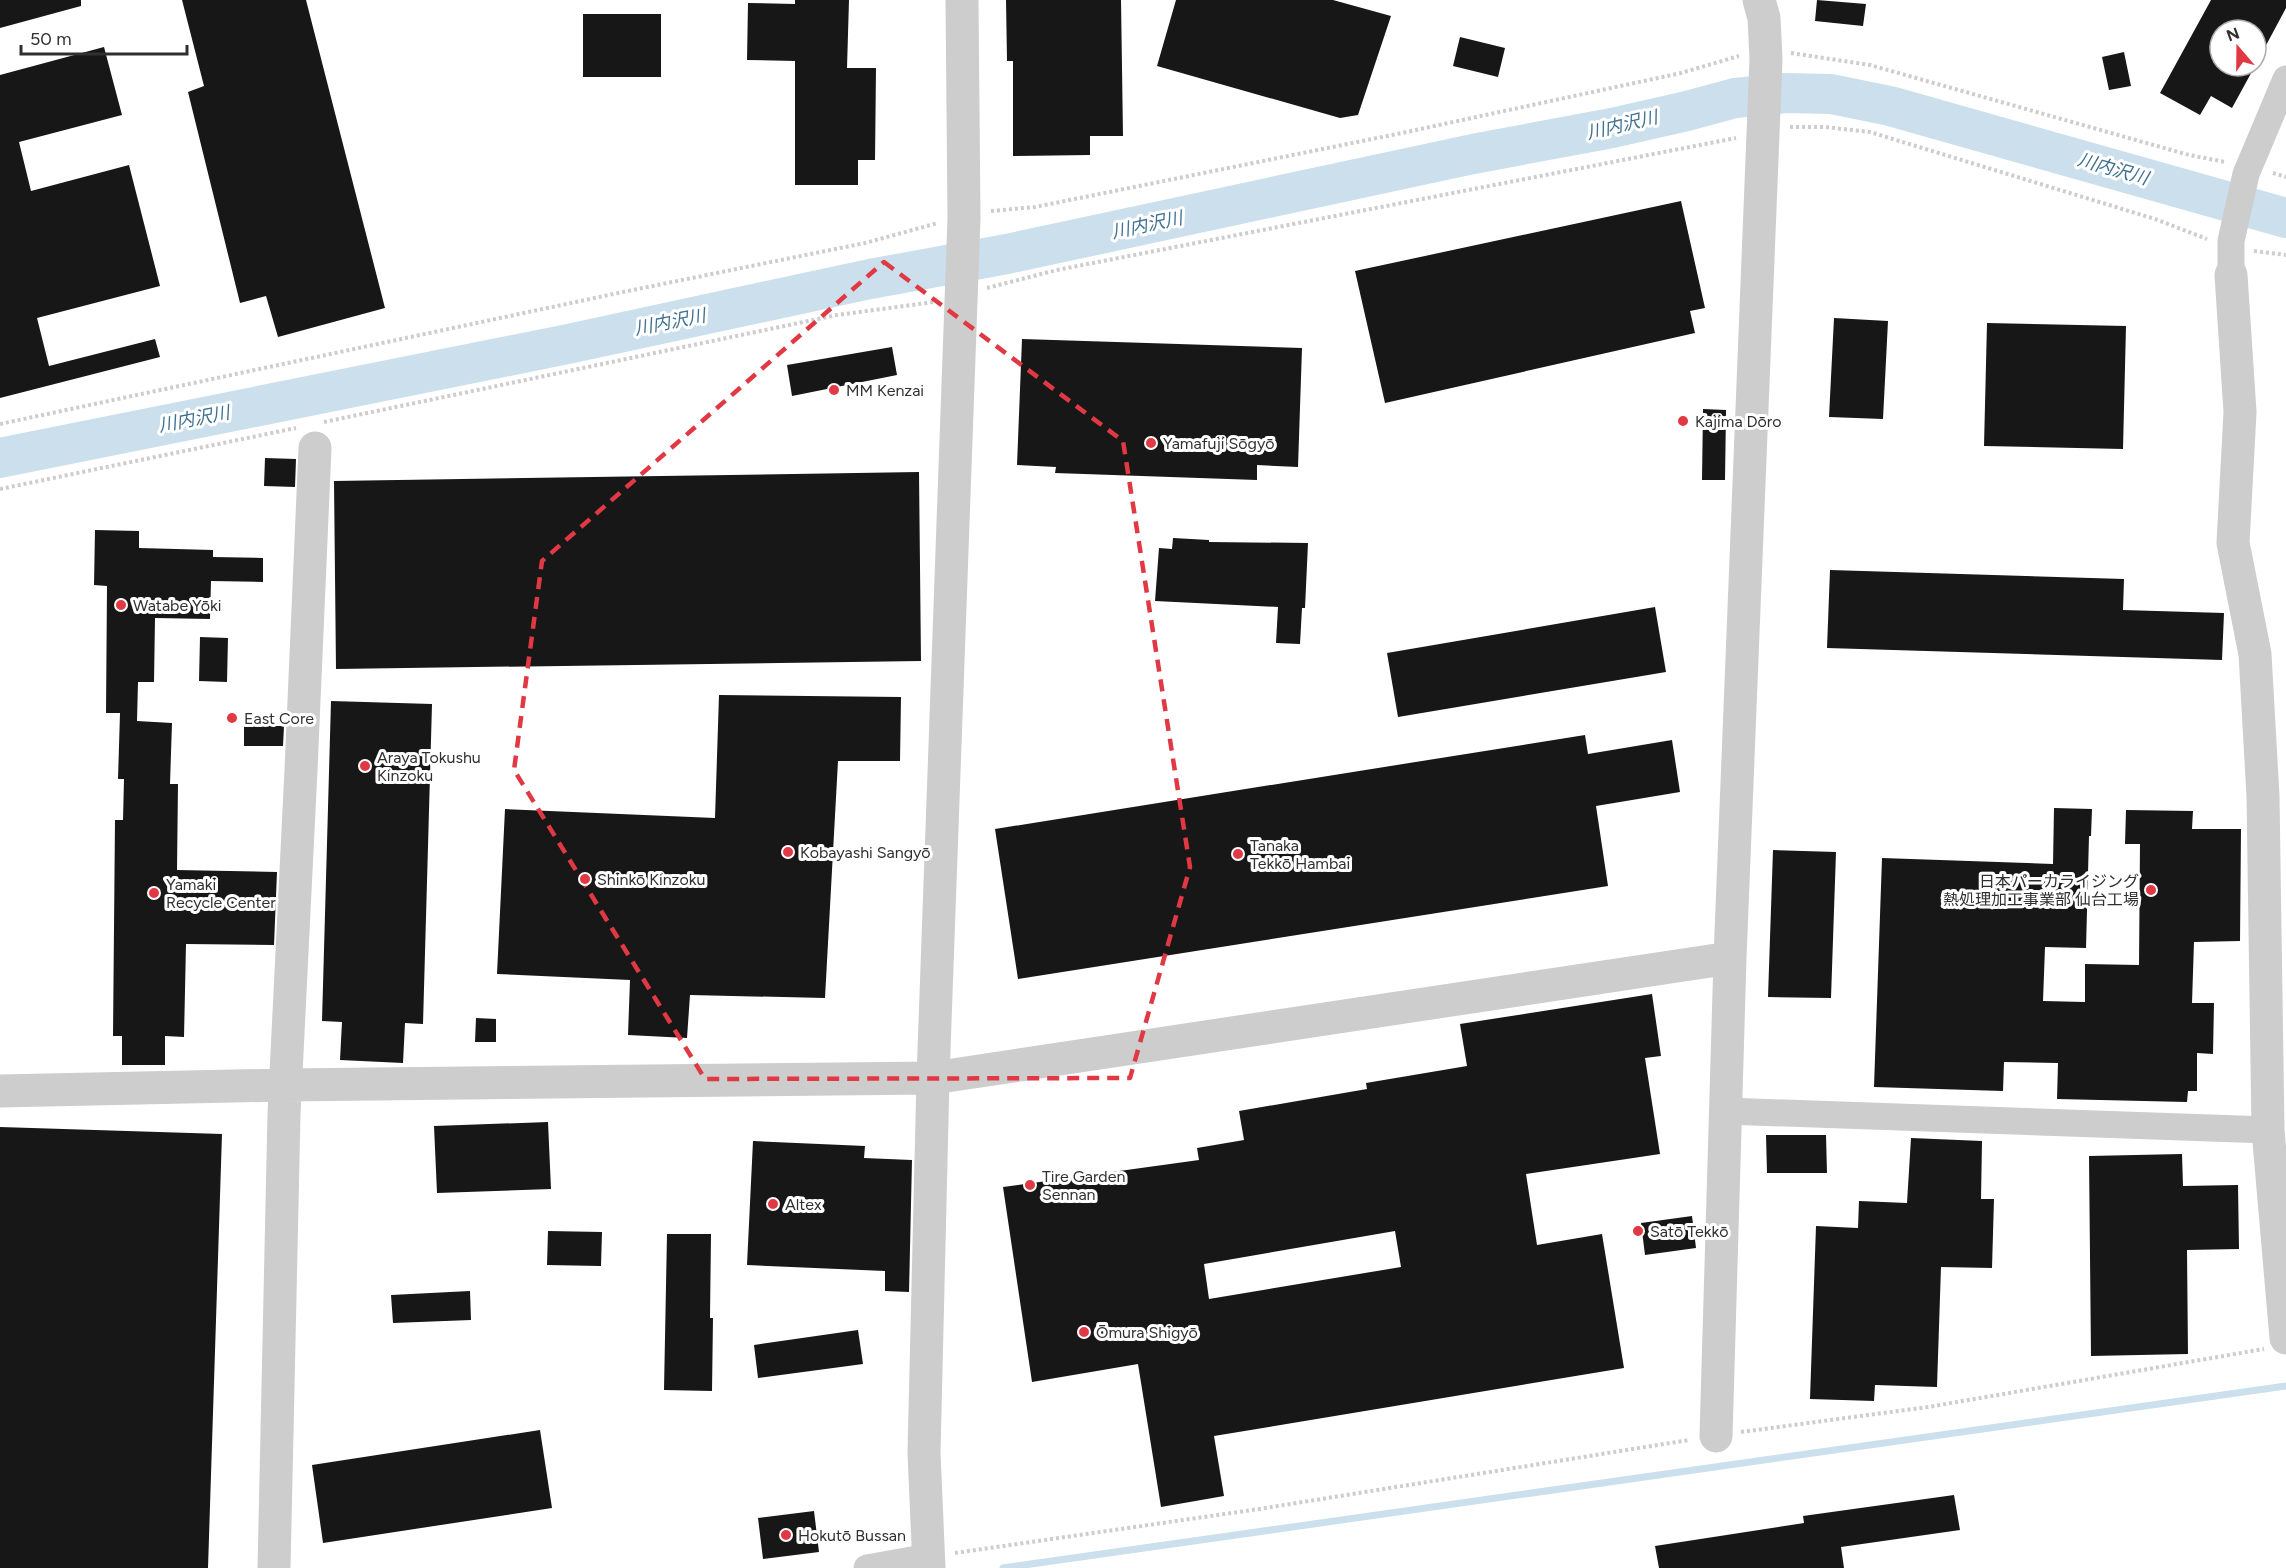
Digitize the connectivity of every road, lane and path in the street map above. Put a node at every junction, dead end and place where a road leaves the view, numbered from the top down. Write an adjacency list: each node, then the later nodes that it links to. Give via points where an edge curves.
1 (962, 0): 8 (street)
2 (1759, 0): 3 (street)
3 (1766, 56): 5 (street); 6 (path, via 1792,53 1870,66); 8 (path, via 1739,56 1681,73 1067,201)
4 (2286, 79): 6 (street)
5 (1762, 129): 9 (path, via 1825,127 1870,132 2155,219); 11 (path, via 1057,270); 16 (street)
6 (2248, 169): 7 (path); 9 (street)
7 (2286, 177)
8 (964, 216): 11 (street); 12 (path, via 865,243)
9 (2230, 255): 10 (path); 15 (street, via 2240,412 2233,543 2255,654)
10 (2286, 255)
11 (961, 295): 13 (path, via 837,315); 17 (street)
12 (0, 424)
13 (310, 433): 14 (path); 18 (street)
14 (0, 489)
15 (2275, 796): 21 (street)
16 (1730, 958): 17 (street); 20 (street)
17 (933, 1078): 18 (street); 24 (street, via 924,1453)
18 (285, 1085): 19 (street); 25 (street)
19 (0, 1091)
20 (1725, 1111): 21 (street); 23 (street)
21 (2268, 1130): 22 (street)
22 (2280, 1343): 23 (path, via 1928,1407)
23 (1716, 1436): 24 (path)
24 (928, 1563): 26 (street)
25 (273, 1568)
26 (867, 1568)

